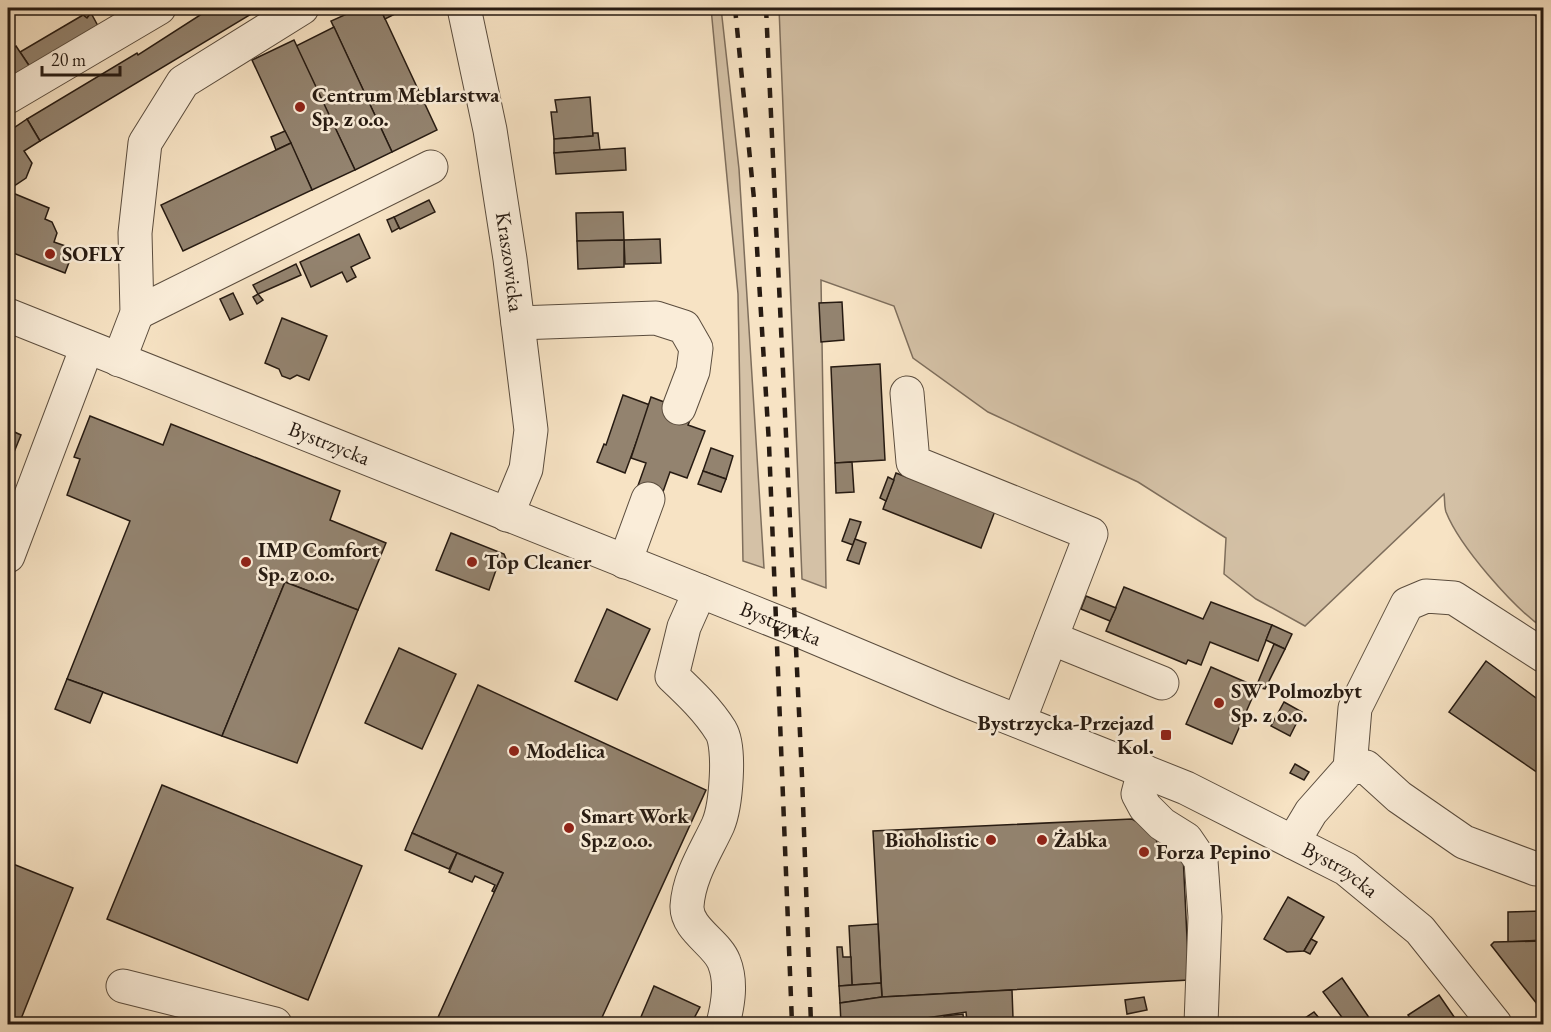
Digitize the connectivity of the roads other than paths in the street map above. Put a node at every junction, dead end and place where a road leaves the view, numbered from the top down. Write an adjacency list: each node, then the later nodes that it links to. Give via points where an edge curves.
1 (159, 8): 4 (street)
2 (302, 8): 6 (street, via 183,82 145,143 135,233)
3 (464, 8): 8 (street, Kraszowicka, via 490,130)
4 (8, 97)
5 (431, 167): 6 (street)
6 (137, 313): 10 (street)
7 (8, 315): 9 (street, Bystrzycka)
8 (518, 323): 12 (street, via 656,318 684,327 696,348 693,371); 14 (street, Kraszowicka, via 531,430 526,469)
9 (87, 347): 10 (street, Bystrzycka); 15 (street)
10 (119, 360): 14 (street, Bystrzycka)
11 (907, 393): 18 (street, via 913,462 1091,534)
12 (679, 408)
13 (648, 499): 16 (street)
14 (507, 515): 16 (street, Bystrzycka)
15 (8, 556)
16 (625, 562): 17 (street, Bystrzycka)
17 (700, 591): 21 (street, Bystrzycka); 28 (street, via 684,627 672,676 723,733 728,784 719,822 693,875 687,908 700,934 724,961 730,999)
18 (1051, 638): 20 (street); 21 (street)
19 (1544, 656): 22 (street, via 1454,598 1426,596 1407,604 1355,708)
20 (1162, 683)
21 (1019, 721): 23 (street, Bystrzycka)
22 (1350, 768): 24 (street, via 1311,812); 25 (street, via 1366,767 1399,797 1464,842)
23 (1144, 771): 24 (street, Bystrzycka); 29 (street, via 1138,794 1145,807 1186,839 1201,861 1205,917)
24 (1293, 842): 30 (street, Bystrzycka, via 1346,869 1420,930)
25 (1544, 869)
26 (123, 986): 27 (street)
27 (275, 1024)
28 (723, 1024)
29 (1201, 1024)
30 (1495, 1024)

